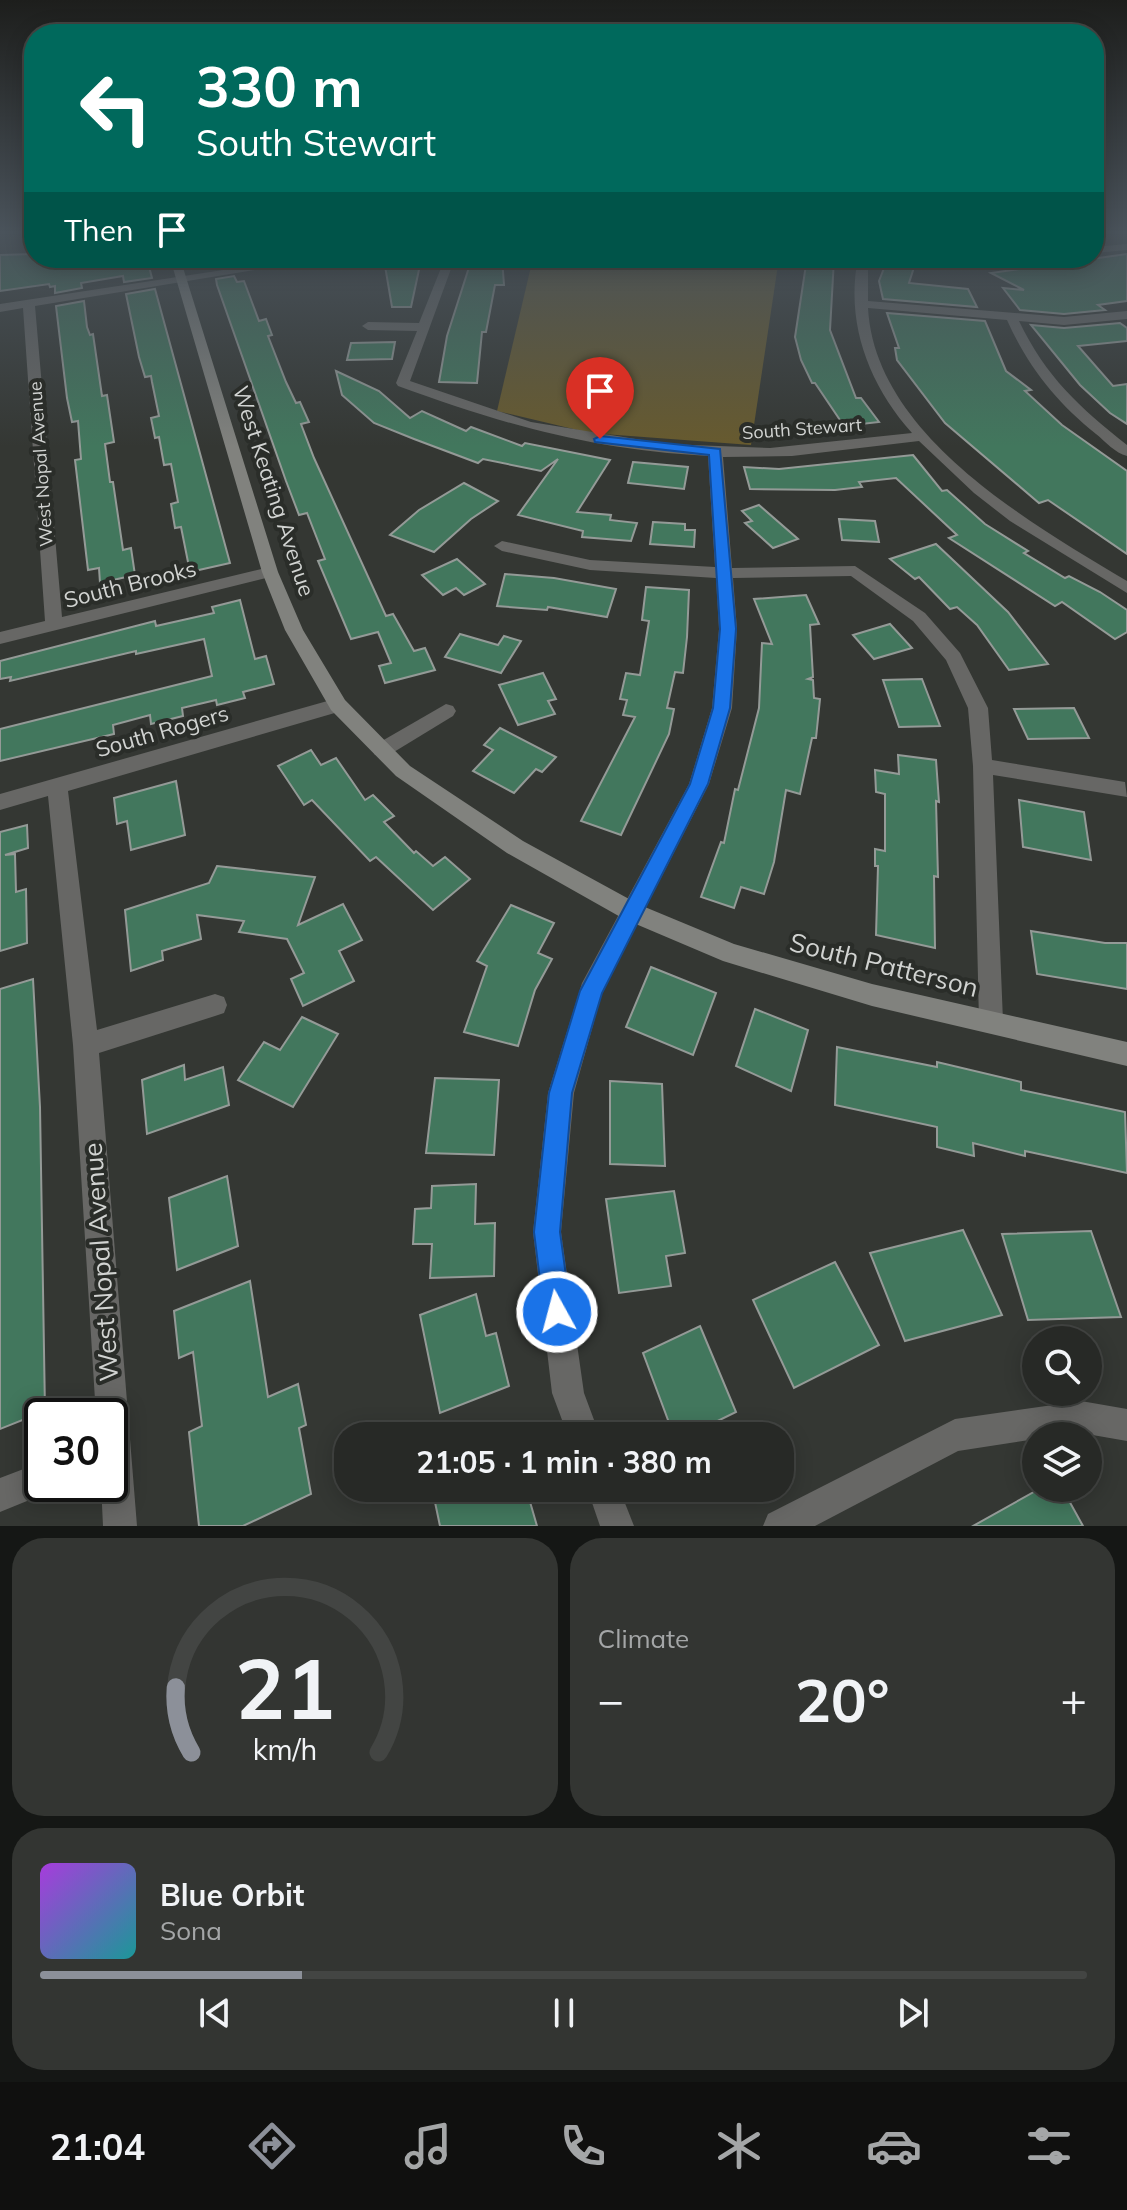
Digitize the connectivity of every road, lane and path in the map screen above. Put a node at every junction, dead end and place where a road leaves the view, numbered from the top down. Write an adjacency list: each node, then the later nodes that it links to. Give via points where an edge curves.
1 (22, 304): 7 (street)
2 (29, 304): 19 (street, West Nopal Avenue)
3 (192, 304): 16 (street, West Keating Avenue)
4 (433, 304): 11 (street)
5 (862, 304): 12 (street, via 868,351 887,393)
6 (864, 304): 9 (street)
7 (0, 308)
8 (1127, 315): 9 (street, via 1064,321)
9 (1012, 318): 14 (street, via 1036,369 1068,406)
10 (368, 326): 11 (street)
11 (424, 327): 13 (street, South Stewart, via 403,383 529,426)
12 (924, 436): 13 (street, South Stewart, via 786,451); 18 (street, via 954,469 1015,516)
13 (715, 452): 17 (street)
14 (1127, 452)
15 (502, 546): 17 (street, via 590,565)
16 (270, 572): 19 (street, South Brooks); 21 (street, West Keating Avenue, via 294,630)
17 (723, 573): 24 (street, via 855,571 919,617 954,657 978,708); 28 (street, via 728,629 722,708 699,784)
18 (1127, 588)
19 (54, 625): 20 (street, South Brooks)
20 (0, 638)
21 (338, 705): 23 (street, West Keating Avenue); 25 (street, South Rogers)
22 (446, 711): 23 (street)
23 (382, 750): 28 (street, West Keating Avenue, via 403,771 515,847)
24 (983, 766): 26 (street); 30 (street)
25 (57, 787): 27 (street, South Rogers); 31 (street, West Nopal Avenue)
26 (1125, 790)
27 (0, 802)
28 (632, 912): 30 (street, South Patterson, via 731,954 872,995); 34 (street, via 591,991 561,1093 547,1232 568,1393)
29 (215, 1005): 31 (street)
30 (991, 1021): 32 (street, South Patterson)
31 (86, 1045): 33 (street, West Nopal Avenue)
32 (1127, 1054)
33 (108, 1398)
34 (579, 1422)
35 (1127, 1425): 42 (street, via 1081,1417 955,1435)
36 (24, 1485): 37 (street)
37 (0, 1495)
38 (117, 1502): 40 (street, West Nopal Avenue)
39 (608, 1502): 41 (street)
40 (120, 1526)
41 (617, 1526)
42 (780, 1526)

